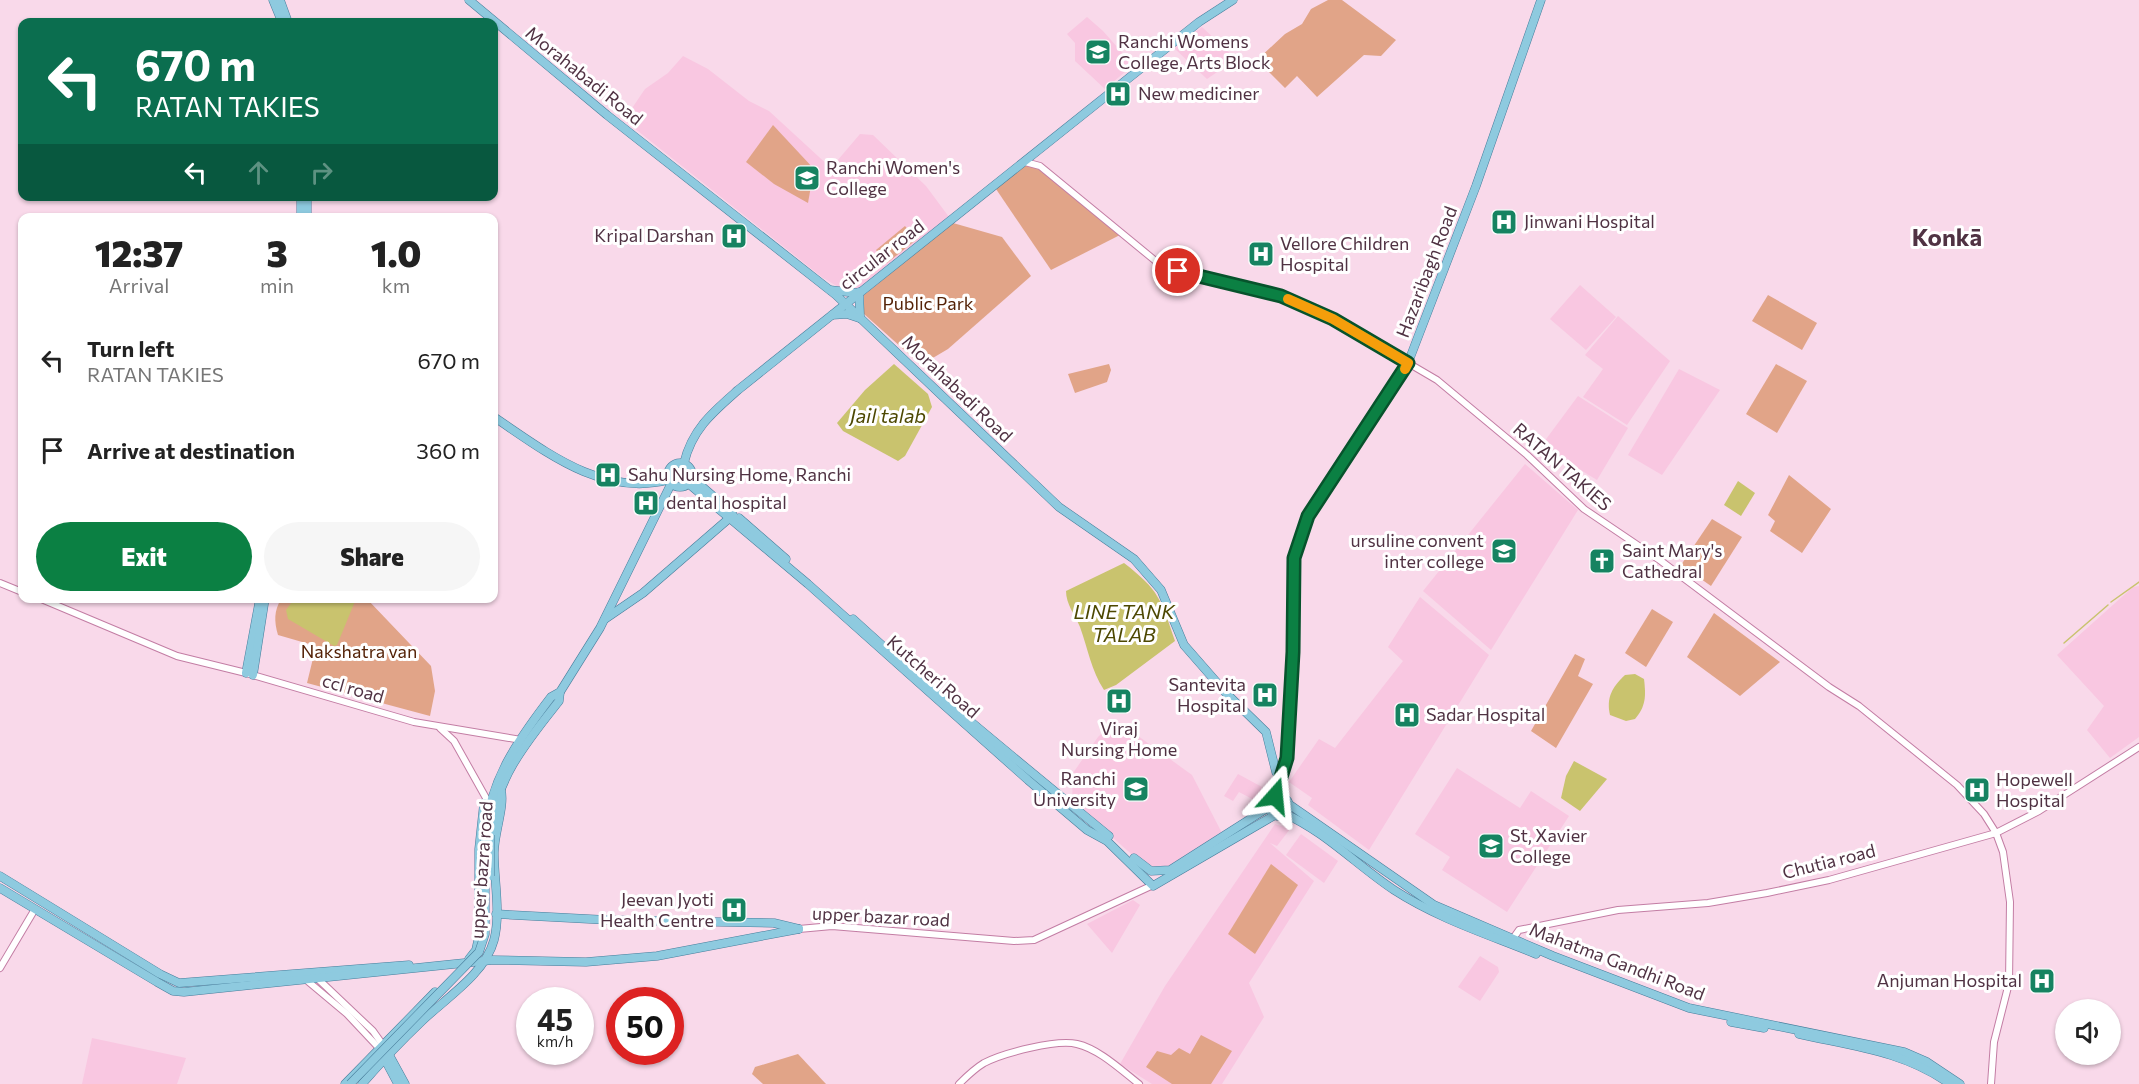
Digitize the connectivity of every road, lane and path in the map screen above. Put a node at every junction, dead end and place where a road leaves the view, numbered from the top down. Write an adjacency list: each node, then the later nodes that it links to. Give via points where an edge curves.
1 (273, 0): 6 (main road)
2 (280, 0): 7 (main road)
3 (469, 0): 8 (main road, Morahabadi Road)
4 (1233, 0): 10 (main road, circular road, via 1198,22)
5 (1541, 0): 18 (main road, Hazaribagh Road)
6 (280, 18)
7 (287, 18)
8 (491, 18)
9 (498, 24): 13 (main road, Morahabadi Road)
10 (1035, 154): 11 (main road, circular road); 12 (street, RATAN TAKIES)
11 (1025, 162): 12 (street, RATAN TAKIES); 14 (main road, circular road)
12 (1040, 166): 18 (street, RATAN TAKIES, via 1158,263 1281,296 1333,319)
13 (832, 292): 14 (main road); 15 (main road, Morahabadi Road); 16 (main road)
14 (858, 293): 15 (main road, circular road); 17 (main road)
15 (845, 303): 16 (main road, circular road); 17 (main road, Morahabadi Road)
16 (833, 314): 17 (main road); 20 (main road, circular road, via 710,415 693,434)
17 (863, 319): 38 (main road, Morahabadi Road, via 1059,507 1134,559 1154,579 1184,645 1266,732)
18 (1408, 363): 38 (main road, Hazaribagh Road, via 1308,516 1299,537 1292,580 1293,652 1287,758); 47 (street, RATAN TAKIES, via 1455,394 1584,509 1885,726 1957,785)
19 (498, 419): 23 (main road, via 587,475)
20 (684, 463): 21 (main road, via 691,469); 22 (main road, circular road, via 670,466)
21 (690, 481): 22 (main road, via 680,487); 25 (main road, Kutcheri Road)
22 (670, 482): 23 (main road); 24 (main road)
23 (646, 483): 24 (main road)
24 (665, 494): 31 (main road)
25 (732, 516): 31 (main road, via 643,593); 44 (main road, via 1146,868 1164,871); 50 (main road, Kutcheri Road, via 1028,780 1087,830 1107,841)
26 (0, 583): 27 (street)
27 (18, 590)
28 (51, 603): 32 (street, ccl road, via 177,656)
29 (259, 603): 32 (main road)
30 (265, 603): 32 (main road)
31 (605, 619): 33 (main road)
32 (249, 674): 34 (street, ccl road)
33 (560, 692): 35 (main road, via 551,697); 36 (main road, via 559,701)
34 (437, 726): 35 (street, ccl road); 42 (street, via 454,741)
35 (519, 740): 36 (street, ccl road); 39 (main road)
36 (528, 742): 39 (main road)
37 (2139, 747): 47 (street, Chutia road, via 2039,811)
38 (1280, 781): 40 (main road, Hazaribagh Road); 41 (main road)
39 (498, 789): 42 (main road, upper bazra road); 48 (main road); 53 (main road, upper bazra road, via 503,799 494,849)
40 (1275, 796): 41 (main road); 44 (main road)
41 (1284, 796): 43 (main road)
42 (486, 798): 57 (main road, upper bazra road, via 479,849 479,936 476,950)
43 (1290, 805): 45 (main road); 55 (main road, Mahatma Gandhi Road, via 1434,905)
44 (1269, 807): 46 (main road)
45 (1285, 814): 46 (main road); 55 (main road, Mahatma Gandhi Road, via 1424,908)
46 (1275, 815): 50 (main road)
47 (1996, 833): 55 (street, Chutia road, via 1829,880 1708,903 1595,913 1518,930); 72 (street, RATAN TAKIES, via 2008,881 2011,951 2008,995 1994,1042)
48 (488, 835): 63 (main road, bridge, via 482,947 467,967); 64 (main road, bridge, via 490,930 486,949 474,967)
49 (0, 876): 59 (main road, via 173,981 198,983 300,975)
50 (1155, 885): 54 (street, upper bazar road, via 1034,940 832,926)
51 (0, 888): 52 (main road)
52 (35, 909): 58 (street); 59 (main road, via 173,991 194,993)
53 (496, 914): 54 (main road, via 774,923); 56 (main road, upper bazra road)
54 (799, 929): 56 (main road, upper bazar road, via 657,957 586,962)
55 (1511, 941): 70 (main road, Mahatma Gandhi Road, via 1687,1011 1903,1057); 71 (main road, Mahatma Gandhi Road, via 1689,1008 1905,1052)
56 (487, 960): 57 (main road, upper bazar road); 61 (main road, upper bazra road)
57 (466, 962): 59 (main road, upper bazar road); 60 (main road, upper bazra road)
58 (0, 968)
59 (313, 978): 60 (street); 60 (street, via 361,1019)
60 (380, 1045): 61 (main road); 62 (main road, upper bazra road)
61 (386, 1055): 65 (main road, upper bazra road); 66 (main road); 67 (main road)
62 (345, 1084)
63 (350, 1084)
64 (356, 1084)
65 (362, 1084)
66 (398, 1084)
67 (405, 1084)
68 (959, 1084): 69 (street, via 974,1069 993,1059 1051,1043 1080,1044)
69 (1139, 1084)
70 (1950, 1084)
71 (1960, 1084)
72 (1991, 1084)

